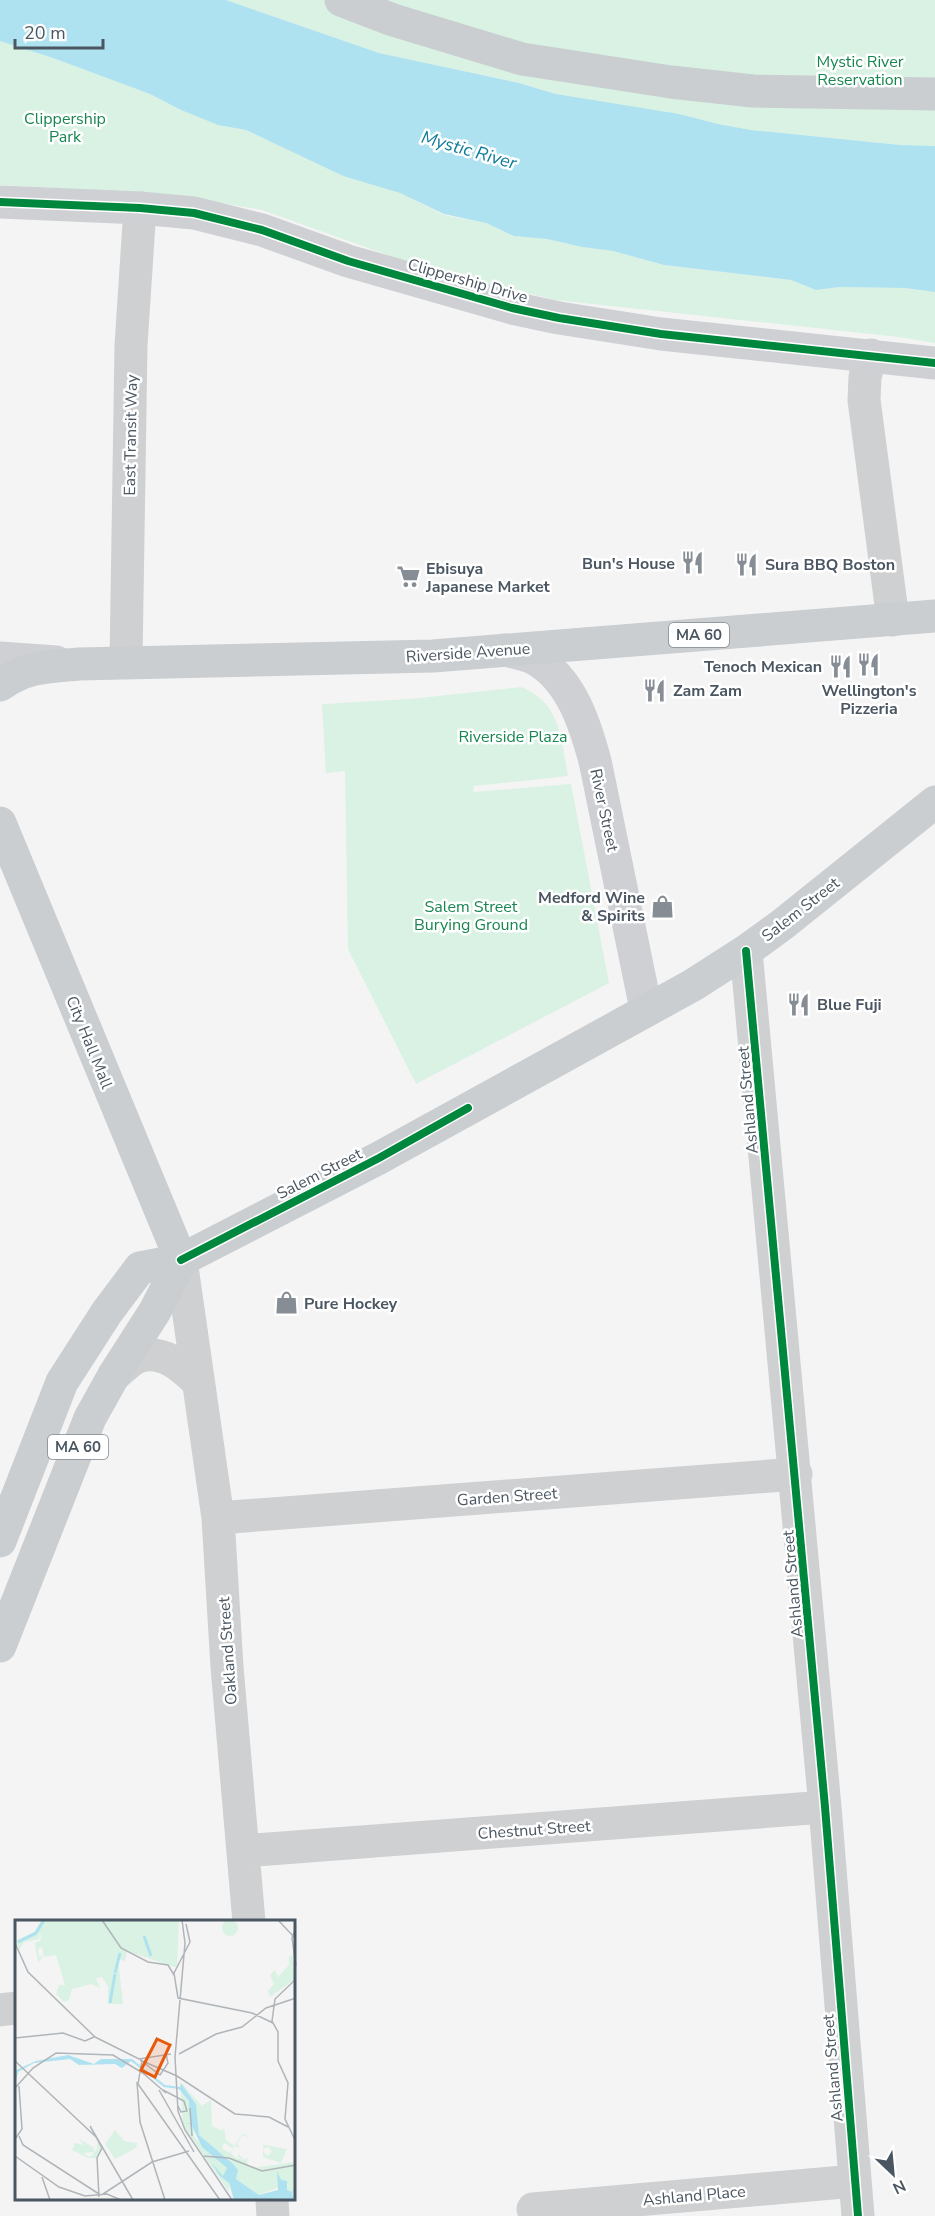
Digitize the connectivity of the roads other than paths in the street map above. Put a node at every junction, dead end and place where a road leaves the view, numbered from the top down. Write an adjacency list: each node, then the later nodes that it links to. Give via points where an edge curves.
1 (341, 0): 2 (main road, via 393,20 522,58 671,82 753,91)
2 (935, 94)
3 (0, 202): 4 (main road, Clippership Drive)
4 (140, 208): 5 (main road, Clippership Drive, via 194,213 239,223 348,261 559,318 661,334); 11 (street, East Transit Way, via 131,353)
5 (871, 355): 6 (main road, Clippership Drive); 8 (street, via 864,400)
6 (935, 363)
7 (935, 616): 8 (main road, Riverside Avenue / MA 60)
8 (894, 620): 9 (main road, Riverside Avenue / MA 60)
9 (504, 650): 11 (main road, Riverside Avenue / MA 60, via 433,656); 17 (main road, River Street, via 535,659 550,671 571,697 584,723)
10 (0, 658): 12 (main road, Riverside Avenue)
11 (126, 662): 12 (main road, Riverside Avenue / MA 60)
12 (79, 664): 13 (main road, MA 60, via 32,668)
13 (0, 685)
14 (935, 802): 16 (main road, Salem Street / MA 60)
15 (0, 823): 18 (main road, City Hall Mall)
16 (746, 951): 17 (main road, Salem Street / MA 60); 21 (street, Ashland Street)
17 (646, 1009): 18 (main road, Salem Street / MA 60, via 379,1158)
18 (181, 1260): 19 (main road, MA 60, via 155,1311); 20 (street, Oakland Street); 23 (main road, Salem Street / MA 60, via 140,1268 73,1363 58,1390)
19 (114, 1375): 20 (street, via 137,1357 153,1354 180,1366); 24 (main road, MA 60, via 90,1418)
20 (198, 1382): 22 (street, Oakland Street)
21 (796, 1474): 22 (street, Garden Street); 25 (street, Ashland Street)
22 (218, 1518): 26 (street, Oakland Street)
23 (0, 1541)
24 (0, 1646)
25 (825, 1807): 26 (street, Chestnut Street); 30 (street, Ashland Street)
26 (243, 1851): 27 (street, Oakland Street)
27 (249, 1920)
28 (15, 2008): 29 (street)
29 (0, 2010)
30 (855, 2181): 32 (street, Ashland Place); 34 (street, Ashland Street)
31 (272, 2201): 33 (street)
32 (532, 2209)
33 (273, 2216)
34 (858, 2216)

